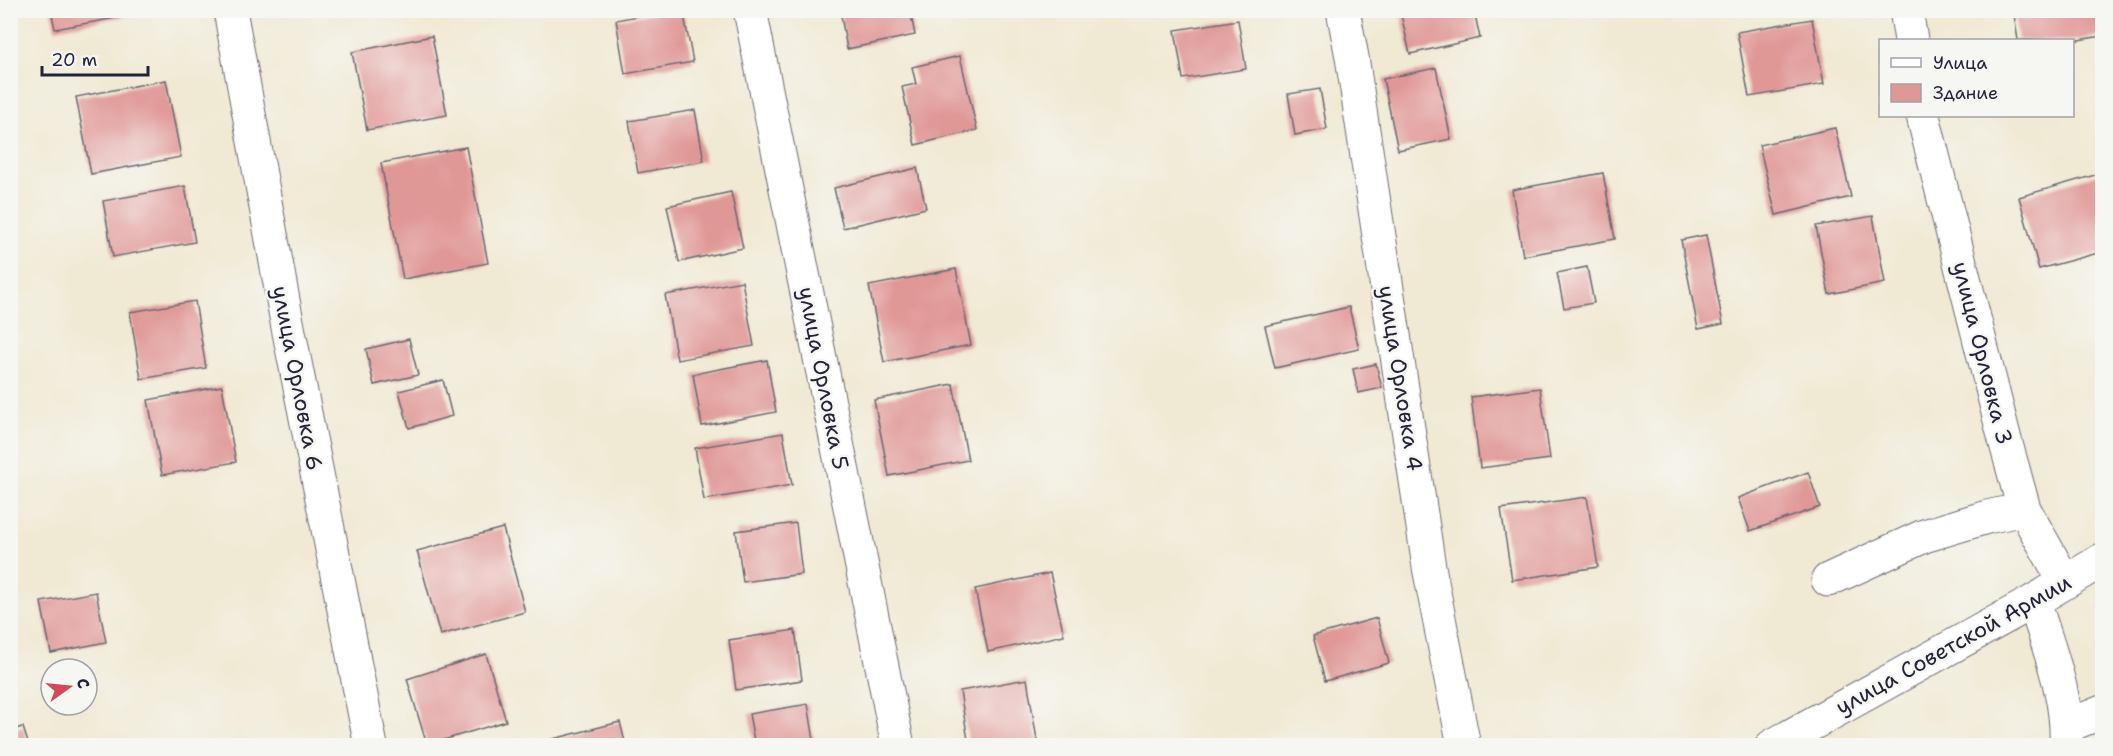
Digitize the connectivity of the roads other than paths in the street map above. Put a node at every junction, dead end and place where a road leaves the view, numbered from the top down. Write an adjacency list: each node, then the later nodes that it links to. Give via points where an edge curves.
1 (230, 10): 14 (street, улица Орловка 6)
2 (750, 10): 15 (street, улица Орловка 5)
3 (1343, 10): 16 (street, улица Орловка 4, via 1429,567)
4 (1906, 10): 5 (street)
5 (1911, 39)
6 (1923, 117): 7 (street, улица Орловка 3)
7 (2024, 509): 9 (street, via 1924,536); 10 (street, улица Орловка 3)
8 (2103, 560): 10 (street, улица Советской Армии)
9 (1828, 580)
10 (2065, 582): 11 (street, улица Советской Армии)
11 (2034, 601): 13 (street, via 2057,678); 17 (street, улица Советской Армии)
12 (2103, 712): 13 (street)
13 (2067, 736)
14 (371, 746)
15 (898, 746)
16 (1464, 746)
17 (1772, 746)

